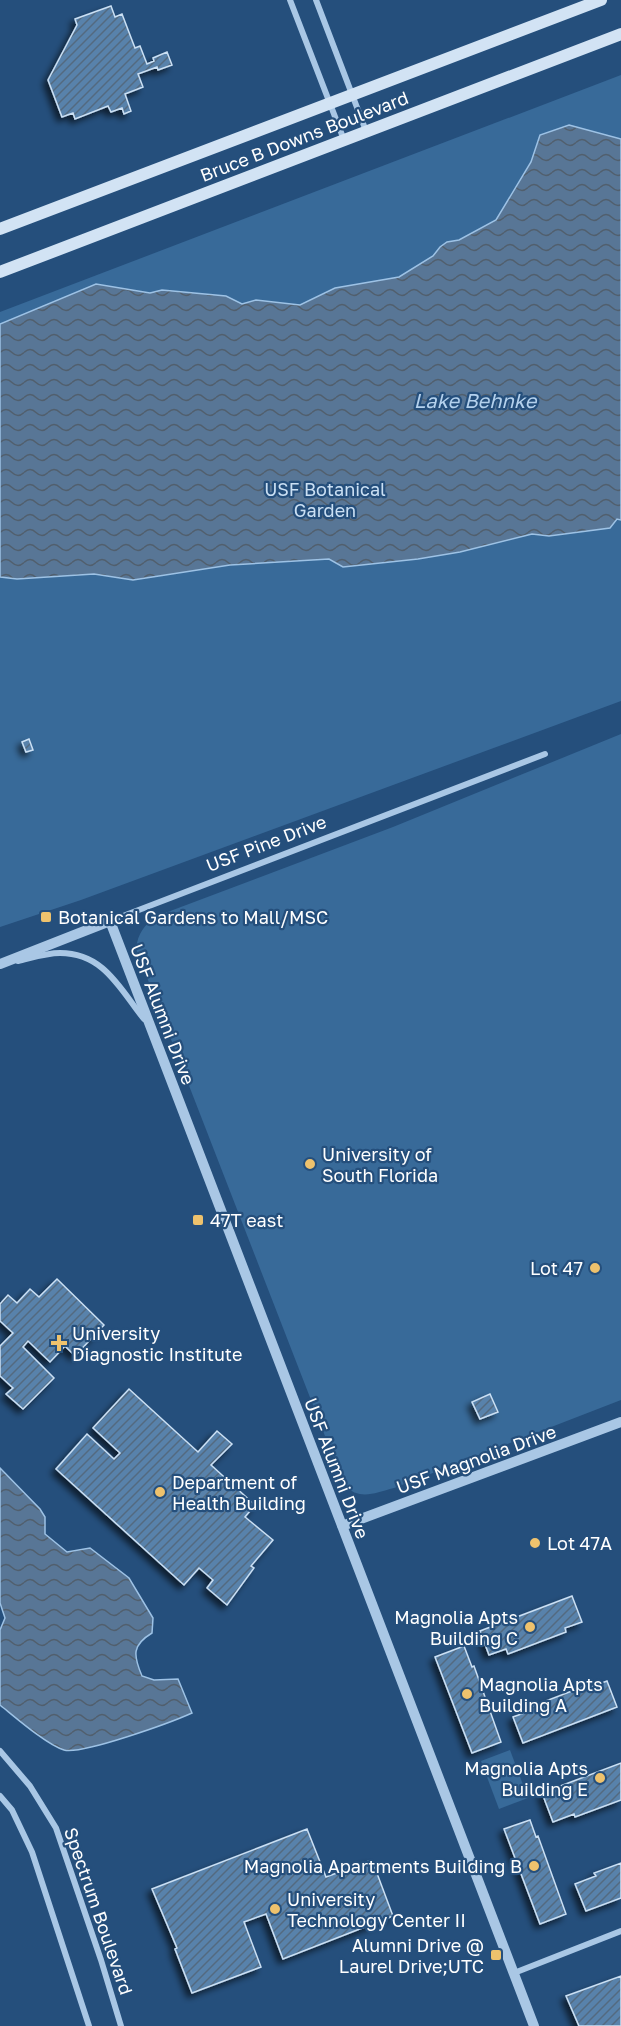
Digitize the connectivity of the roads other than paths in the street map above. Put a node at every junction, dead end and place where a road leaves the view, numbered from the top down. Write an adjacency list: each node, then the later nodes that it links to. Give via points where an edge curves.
1 (290, 0): 6 (street)
2 (316, 0): 5 (street)
3 (601, 0): 5 (main road, Bruce B Downs Boulevard)
4 (621, 34): 7 (main road, Bruce B Downs Boulevard)
5 (352, 95): 6 (main road, Bruce B Downs Boulevard); 7 (street)
6 (330, 103): 8 (street); 9 (main road, Bruce B Downs Boulevard)
7 (366, 132): 8 (main road, Bruce B Downs Boulevard)
8 (344, 141): 10 (main road, Bruce B Downs Boulevard)
9 (0, 229)
10 (0, 272)
11 (545, 754): 12 (street, USF Pine Drive)
12 (110, 921): 13 (street, USF Pine Drive); 14 (street, USF Alumni Drive)
13 (0, 964): 14 (street, via 57,953 96,962)
14 (150, 1026): 16 (street, USF Alumni Drive)
15 (621, 1422): 16 (street, USF Magnolia Drive)
16 (342, 1526): 20 (street, USF Alumni Drive)
17 (0, 1751): 22 (street, Spectrum Boulevard, via 30,1786 56,1828)
18 (0, 1796): 21 (street, via 12,1810 32,1852)
19 (621, 1931): 20 (street)
20 (514, 1973): 23 (street, USF Alumni Drive)
21 (88, 2026)
22 (121, 2026)
23 (534, 2026)

